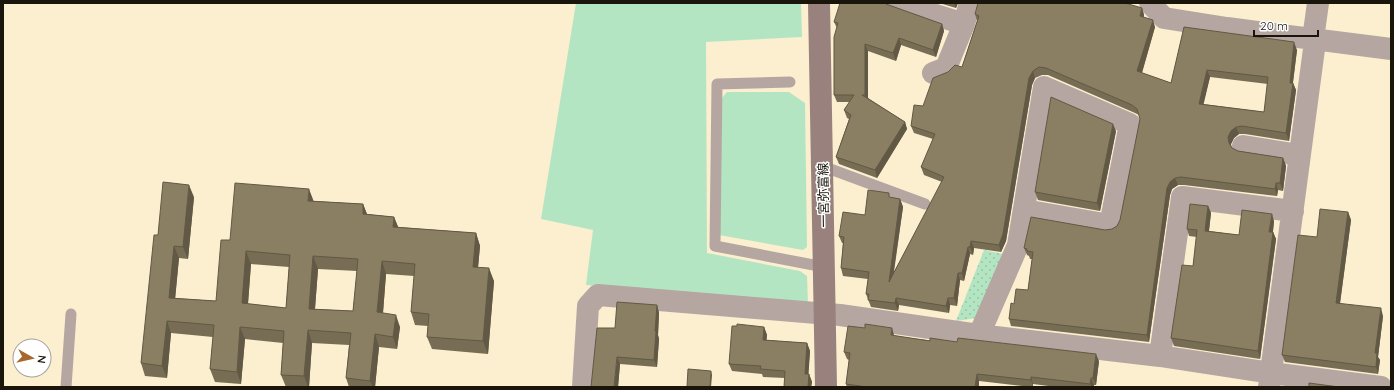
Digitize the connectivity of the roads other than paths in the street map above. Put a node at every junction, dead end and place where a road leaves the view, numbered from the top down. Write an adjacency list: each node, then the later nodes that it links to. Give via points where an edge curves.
1 (819, 3): 13 (main road, 一宮弥富線)
2 (898, 3): 6 (street)
3 (970, 3): 6 (street)
4 (1150, 3): 7 (street, via 1164,18)
5 (1318, 3): 7 (street)
6 (964, 24): 9 (street, via 946,68)
7 (1313, 39): 8 (street); 12 (street, via 1314,49)
8 (1391, 49)
9 (933, 73)
10 (790, 82): 17 (lane, via 717,84 715,246)
11 (1243, 146): 12 (street)
12 (1299, 155): 16 (street)
13 (822, 166): 14 (lane); 17 (main road, 一宮弥富線)
14 (925, 204)
15 (1024, 210): 15 (street, via 1110,225 1130,124 1044,87); 20 (street, via 1018,245)
16 (1293, 211): 21 (street, via 1182,197); 22 (street)
17 (824, 267): 18 (main road, 一宮弥富線)
18 (824, 313): 20 (street); 25 (street, via 598,295 588,306); 26 (main road, 一宮弥富線)
19 (71, 314): 24 (lane)
20 (979, 335): 21 (street)
21 (1160, 356): 22 (street)
22 (1270, 380): 27 (street)
23 (1391, 380): 28 (lane)
24 (66, 387)
25 (583, 387)
26 (826, 387)
27 (1381, 387)
28 (1390, 387)

